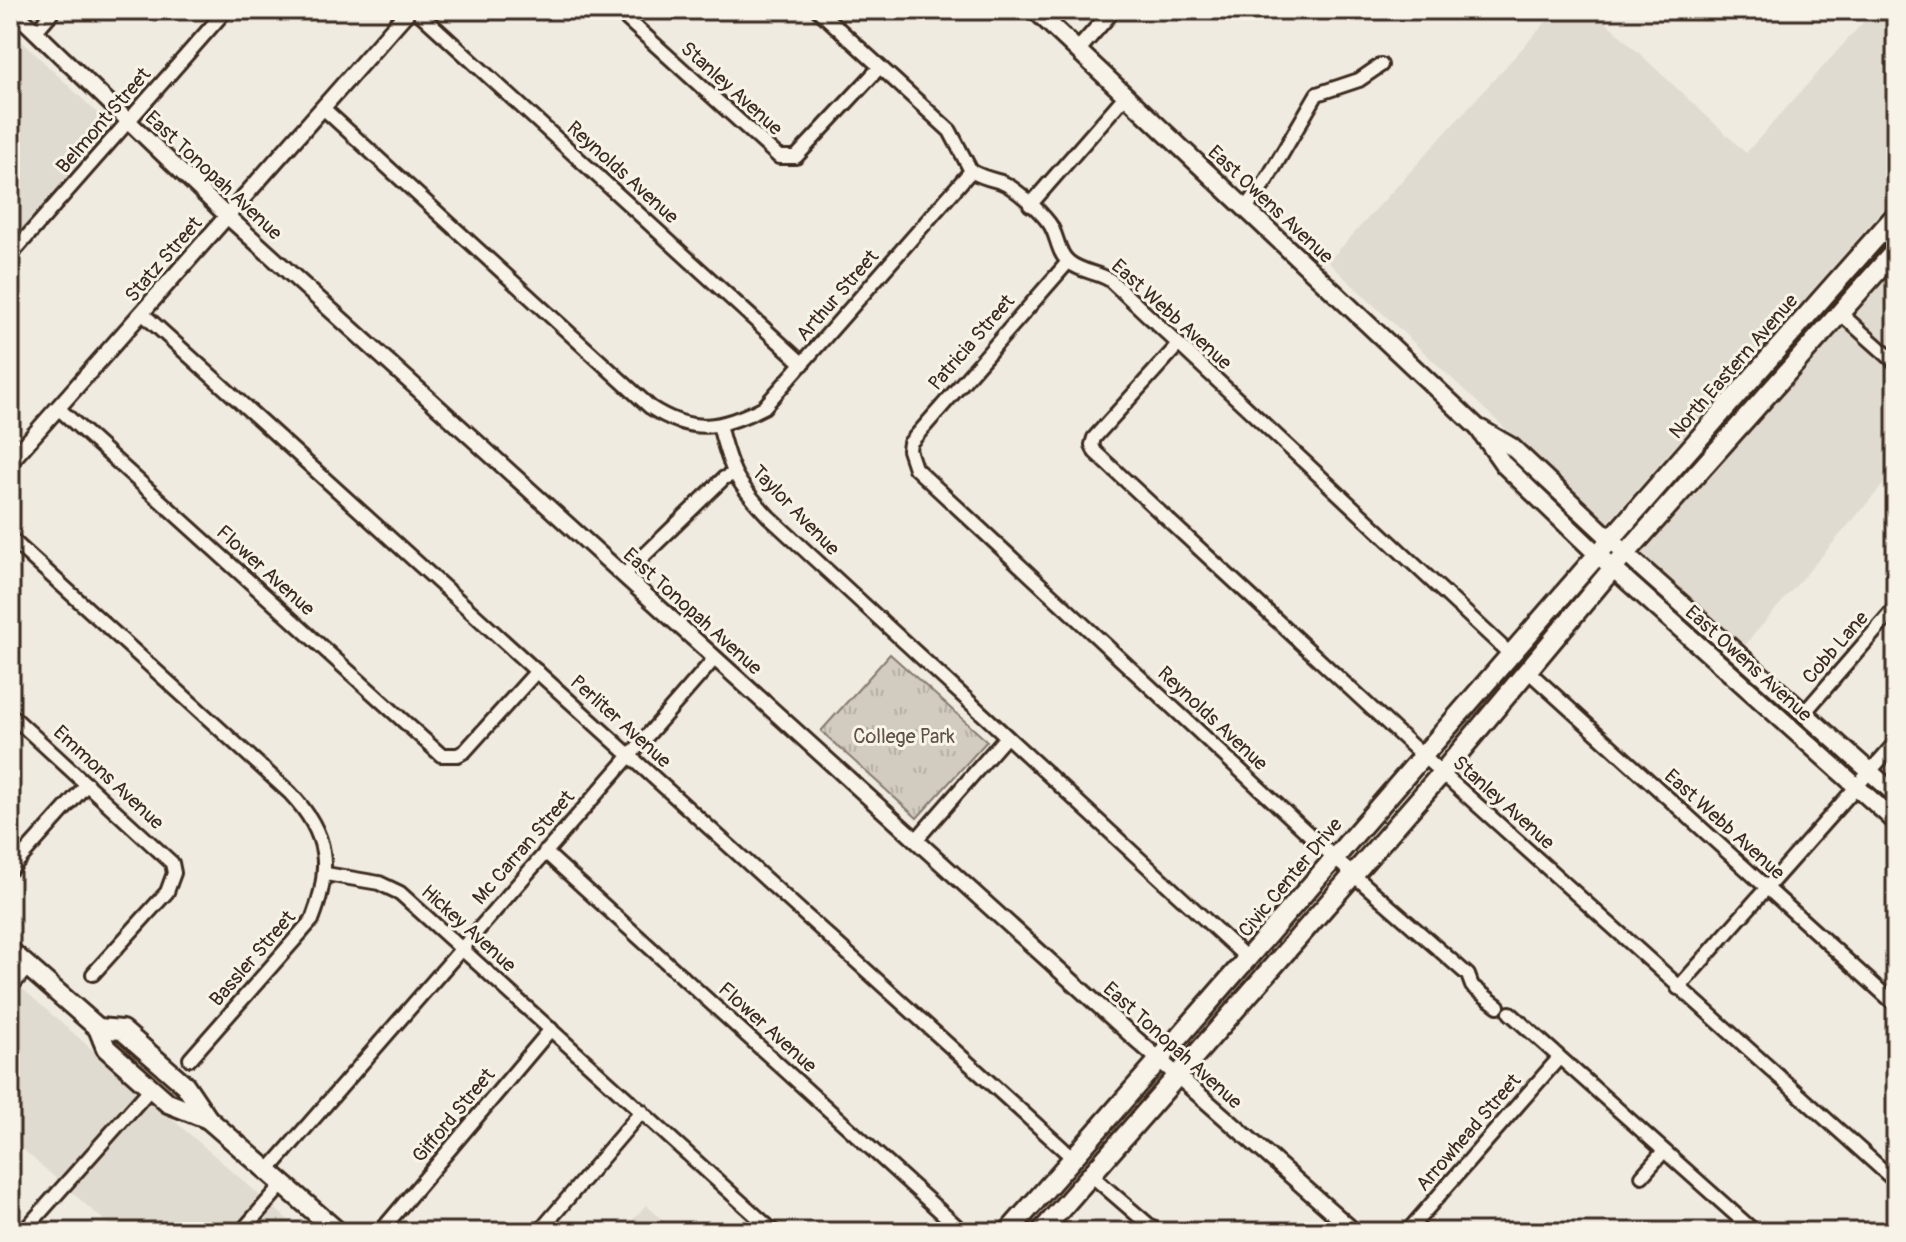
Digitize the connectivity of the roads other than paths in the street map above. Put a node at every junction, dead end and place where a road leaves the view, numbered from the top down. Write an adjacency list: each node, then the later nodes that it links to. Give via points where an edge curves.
1 (13, 10): 10 (street, East Tonopah Avenue)
2 (54, 10): 10 (street)
3 (226, 10): 16 (street, Belmont Street)
4 (409, 10): 15 (street, Statz Street)
5 (416, 10): 31 (street, Reynolds Avenue)
6 (617, 10): 13 (street, Stanley Avenue, via 779,157 796,157)
7 (818, 10): 13 (street)
8 (1035, 10): 11 (main road, East Owens Avenue)
9 (1113, 10): 11 (street)
10 (35, 32): 16 (street, East Tonopah Avenue)
11 (1078, 50): 14 (main road, East Owens Avenue)
12 (1381, 65): 19 (street, via 1359,80 1317,94)
13 (880, 67): 17 (street, via 950,131)
14 (1126, 95): 18 (street); 19 (main road, East Owens Avenue)
15 (323, 108): 21 (street, Statz Street); 34 (street, via 650,407 689,424)
16 (128, 121): 21 (street, East Tonopah Avenue); 23 (street, Belmont Street)
17 (971, 171): 18 (street, via 1012,187); 31 (street, Arthur Street)
18 (1030, 205): 25 (street, via 1048,221)
19 (1246, 208): 39 (main road, East Owens Avenue, via 1478,428 1512,447)
20 (1896, 215): 24 (main road, North Eastern Avenue)
21 (227, 216): 26 (street, Statz Street); 41 (street, East Tonopah Avenue)
22 (1896, 250): 27 (main road)
23 (10, 256)
24 (1855, 261): 27 (main road, via 1853,281 1837,301); 28 (main road, North Eastern Avenue)
25 (1068, 262): 29 (street, East Webb Avenue, via 1110,280); 35 (street, Patricia Street)
26 (142, 313): 33 (street, Statz Street); 45 (street, Perliter Avenue)
27 (1840, 313): 30 (street); 32 (main road)
28 (1802, 322): 32 (main road, via 1807,332 1789,355); 39 (main road, North Eastern Avenue)
29 (1178, 345): 43 (street, East Webb Avenue); 52 (street, Stanley Avenue, via 1094,438 1095,452)
30 (1896, 363)
31 (803, 364): 34 (street, Arthur Street, via 764,407)
32 (1789, 370): 40 (main road)
33 (58, 408): 36 (street, Statz Street); 45 (street, Flower Avenue, via 441,755 465,751)
34 (719, 425): 37 (street, Taylor Avenue)
35 (909, 450): 60 (street, Reynolds Avenue, via 915,468)
36 (10, 462)
37 (734, 474): 41 (street); 49 (street, Taylor Avenue, via 769,517)
38 (10, 538): 62 (street, via 307,810 320,836)
39 (1603, 547): 40 (main road, East Owens Avenue); 43 (main road, Civic Center Drive)
40 (1619, 561): 46 (main road); 47 (main road, East Owens Avenue); 54 (main road, East Owens Avenue)
41 (624, 575): 44 (street, East Tonopah Avenue)
42 (1896, 607): 47 (street, Cobb Lane)
43 (1511, 655): 52 (main road, Civic Center Drive)
44 (715, 658): 51 (street, Mc Carran Street); 58 (street, East Tonopah Avenue)
45 (537, 671): 51 (street, Perliter Avenue)
46 (1528, 671): 53 (main road); 64 (street, East Webb Avenue)
47 (1804, 713): 54 (main road, East Owens Avenue)
48 (10, 714): 55 (street, Emmons Avenue)
49 (1006, 737): 58 (street); 67 (street, Taylor Avenue)
50 (1896, 742): 54 (street)
51 (629, 756): 59 (street, Mc Carran Street); 85 (street, Perliter Avenue)
52 (1423, 756): 53 (street, Stanley Avenue); 60 (main road, Civic Center Drive)
53 (1442, 773): 63 (main road); 71 (street, Stanley Avenue)
54 (1863, 779): 56 (main road, East Owens Avenue); 57 (main road, East Owens Avenue); 64 (street)
55 (87, 784): 61 (street); 69 (street, Emmons Avenue, via 172,863 174,873 167,892)
56 (1896, 795)
57 (1896, 822)
58 (916, 840): 79 (street, East Tonopah Avenue)
59 (545, 852): 65 (street, Mc Carran Street); 98 (street, Flower Avenue)
60 (1335, 858): 63 (street, Reynolds Avenue); 67 (main road, Civic Center Drive)
61 (10, 870)
62 (326, 874): 65 (street, Hickey Avenue, via 379,883 400,893); 78 (street, Bassler Street, via 312,920)
63 (1353, 875): 73 (street, Reynolds Avenue); 80 (main road)
64 (1766, 889): 71 (street); 72 (street, East Webb Avenue)
65 (462, 948): 76 (street, Hickey Avenue); 86 (street, Mc Carran Street)
66 (10, 951): 68 (main road)
67 (1249, 960): 79 (main road, Civic Center Drive)
68 (28, 967): 70 (street); 75 (main road)
69 (93, 974)
70 (10, 988)
71 (1678, 988): 89 (street, Stanley Avenue)
72 (1896, 1005)
73 (1498, 1006)
74 (1510, 1013): 77 (street)
75 (98, 1028): 81 (main road, via 106,1048); 83 (main road, via 122,1030 185,1085)
76 (551, 1029): 82 (street, Hickey Avenue); 92 (street, Gifford Street)
77 (1559, 1058): 84 (street); 104 (street, Arrowhead Street)
78 (190, 1059)
79 (1160, 1061): 80 (street, East Tonopah Avenue); 85 (main road, Civic Center Drive)
80 (1177, 1076): 87 (main road); 103 (street, East Tonopah Avenue)
81 (151, 1088): 83 (main road, via 168,1103); 93 (street)
82 (642, 1111): 96 (street); 97 (street, Hickey Avenue)
83 (208, 1119): 86 (main road)
84 (1664, 1151): 88 (street); 105 (street)
85 (1073, 1158): 91 (main road, Civic Center Drive)
86 (268, 1171): 90 (main road)
87 (1091, 1175): 101 (main road); 102 (street)
88 (1642, 1176)
89 (1896, 1182)
90 (283, 1184): 94 (street); 95 (main road)
91 (1033, 1203): 99 (main road, Civic Center Drive); 100 (main road)
92 (385, 1226)
93 (23, 1232)
94 (241, 1232)
95 (338, 1232)
96 (539, 1232)
97 (774, 1232)
98 (963, 1232)
99 (1008, 1232)
100 (1022, 1232)
101 (1041, 1232)
102 (1157, 1232)
103 (1355, 1232)
104 (1407, 1232)
105 (1755, 1232)

